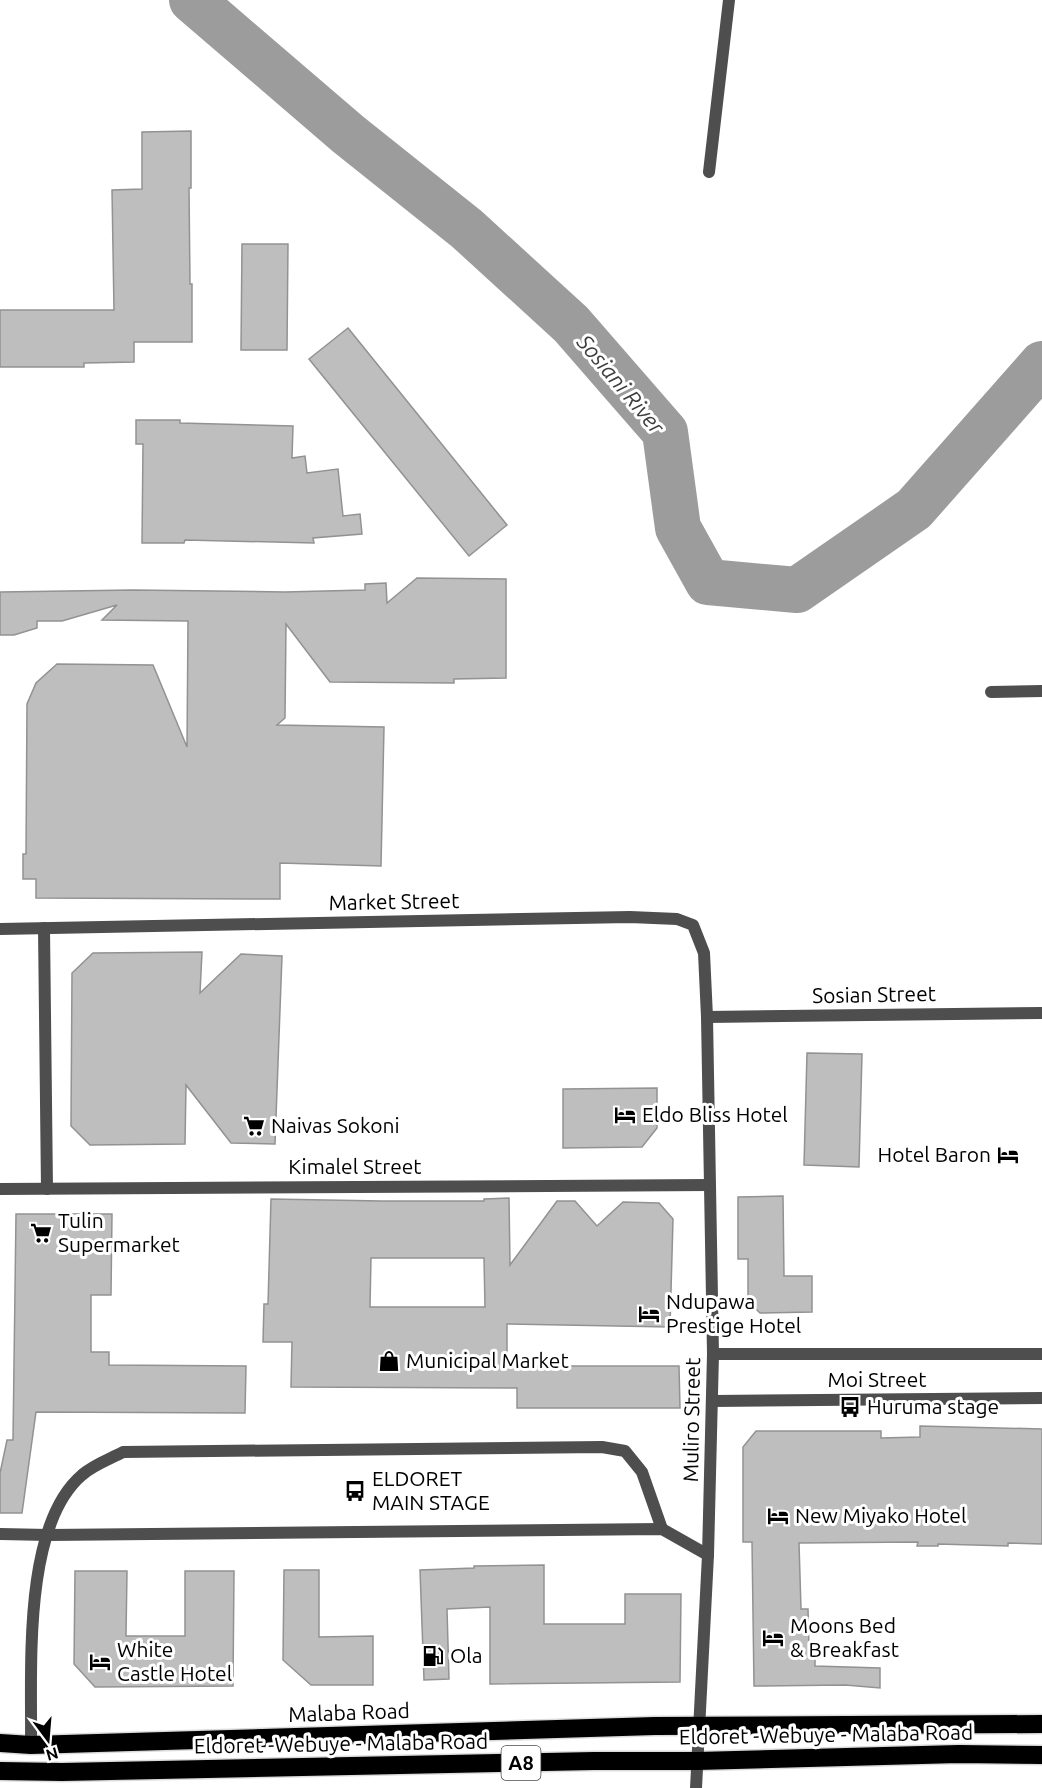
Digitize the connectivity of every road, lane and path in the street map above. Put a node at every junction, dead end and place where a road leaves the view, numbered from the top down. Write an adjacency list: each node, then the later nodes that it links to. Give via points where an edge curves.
1 (729, 0): 2 (street)
2 (708, 172)
3 (1042, 691): 4 (street)
4 (991, 692)
5 (44, 928): 6 (street, Market Street); 8 (street, Market Street, via 677,919 693,925 704,953); 11 (street)
6 (0, 929)
7 (1042, 1013): 8 (street, Sosian Street)
8 (707, 1017): 9 (street, Muliro Street)
9 (710, 1185): 11 (street, Kimalel Street); 12 (street, Muliro Street)
10 (0, 1189): 11 (street, Kimalel Street)
11 (47, 1189)
12 (713, 1354): 13 (street, Moi Street); 15 (street, Muliro Street)
13 (1042, 1354)
14 (1042, 1398): 15 (street, Moi Street)
15 (713, 1401): 19 (street, Muliro Street)
16 (662, 1529): 18 (street); 18 (street, via 642,1472 625,1451 602,1447 123,1452 82,1475 56,1511); 19 (street)
17 (0, 1534): 18 (street)
18 (48, 1535): 23 (street, via 41,1554 34,1612)
19 (708, 1555): 21 (street, Muliro Street)
20 (1042, 1724): 21 (highway, Eldoret -Webuye - Malaba Road / A8)
21 (699, 1726): 23 (highway, Malaba Road / A8); 25 (street, Muliro Street)
22 (0, 1743): 23 (highway, Malaba Road / A8)
23 (31, 1745)
24 (1042, 1755): 25 (highway, Eldoret -Webuye - Malaba Road / A8)
25 (697, 1761): 26 (highway, Eldoret -Webuye - Malaba Road / A8); 27 (street, Muliro Street)
26 (0, 1771)
27 (696, 1788)

